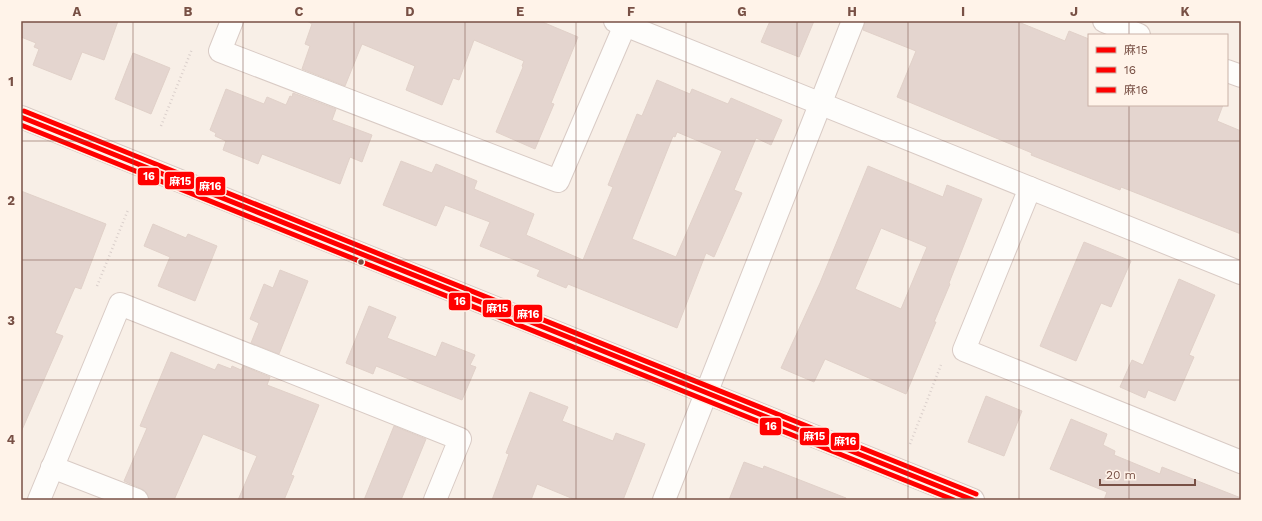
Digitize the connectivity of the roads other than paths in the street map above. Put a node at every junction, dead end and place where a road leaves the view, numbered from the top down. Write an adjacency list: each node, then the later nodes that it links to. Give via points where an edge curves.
1 (232, 21): 4 (street, via 220,51 558,181)
2 (854, 21): 8 (street)
3 (1104, 21): 5 (street)
4 (620, 23): 8 (street)
5 (1136, 34)
6 (1228, 71): 7 (street)
7 (1241, 76)
8 (820, 104): 10 (street); 12 (street)
9 (21, 118): 12 (street)
10 (1030, 188): 11 (street); 13 (street, via 964,350)
11 (1241, 273)
12 (707, 393): 18 (street); 19 (street)
13 (1241, 462)
14 (52, 467): 15 (street); 16 (street); 17 (street, via 120,304 460,439)
15 (39, 500)
16 (137, 500)
17 (435, 500)
18 (664, 500)
19 (973, 500)

